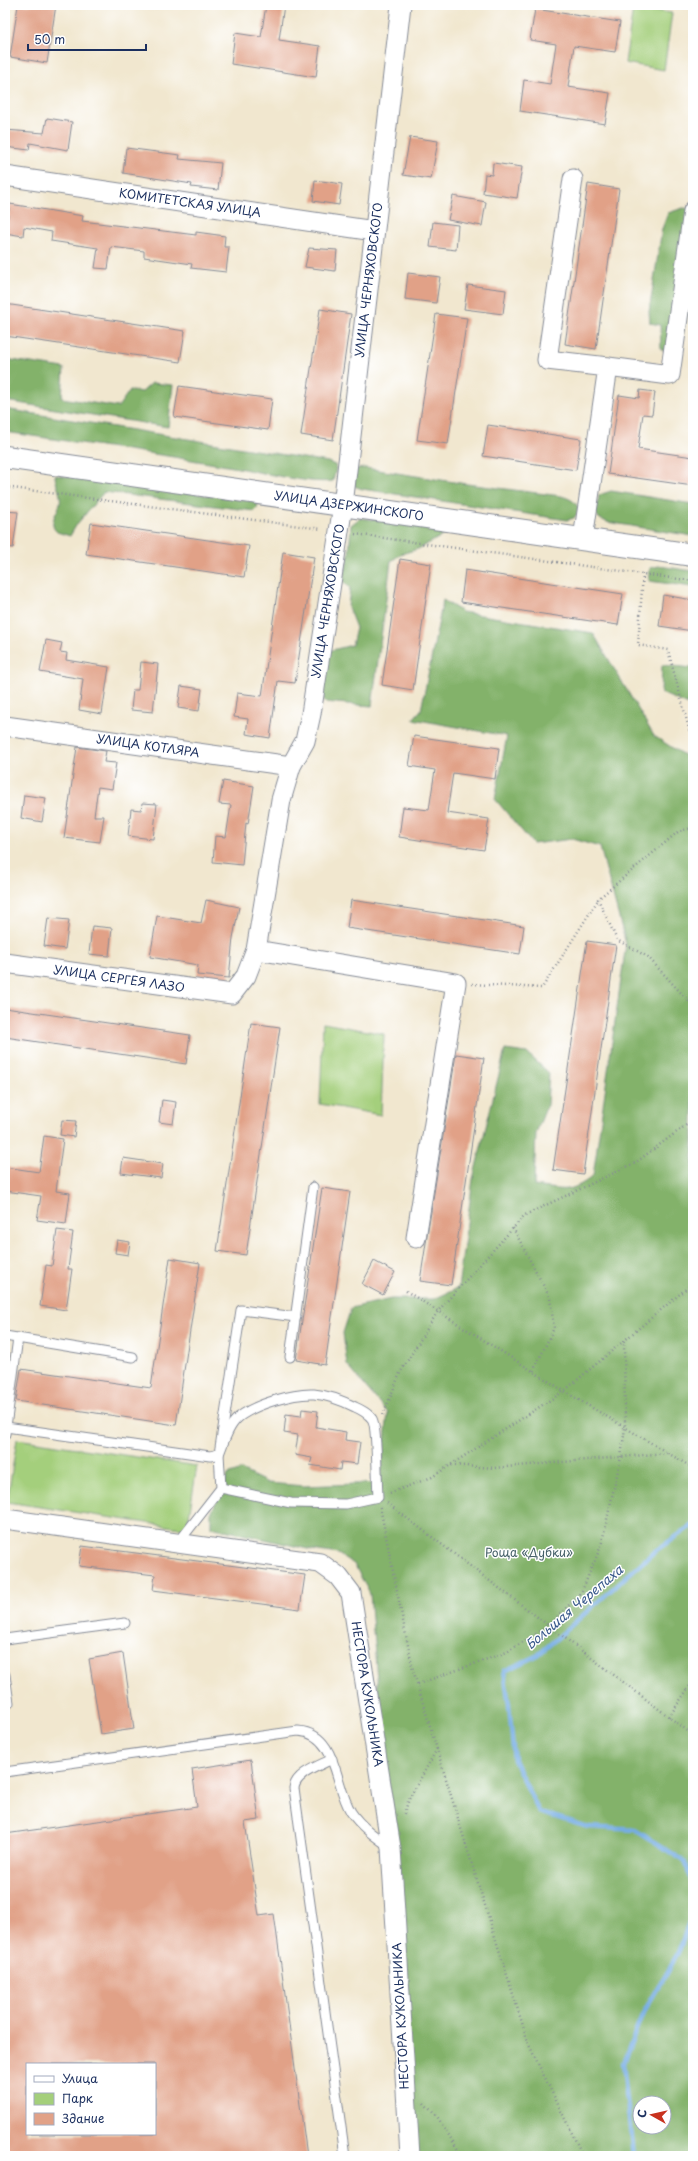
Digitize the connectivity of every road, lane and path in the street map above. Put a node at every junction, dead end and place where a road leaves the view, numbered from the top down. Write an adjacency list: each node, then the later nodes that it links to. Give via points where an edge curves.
1 (401, 5): 5 (street, УЛИЦА ЧЕРНЯХОВСКОГО)
2 (5, 176): 5 (street, КОМИТЕТСКАЯ УЛИЦА)
3 (573, 179): 6 (street, via 547,360)
4 (693, 211): 6 (street, via 670,375)
5 (374, 230): 8 (street, УЛИЦА ЧЕРНЯХОВСКОГО)
6 (608, 367): 9 (street)
7 (5, 457): 8 (main road, УЛИЦА ДЗЕРЖИНСКОГО)
8 (343, 505): 9 (main road, УЛИЦА ДЗЕРЖИНСКОГО); 14 (street, УЛИЦА ЧЕРНЯХОВСКОГО, via 311,714 305,741)
9 (583, 539): 10 (main road, УЛИЦА ДЗЕРЖИНСКОГО)
10 (693, 555)
11 (643, 574): 13 (path, via 638,645 668,650)
12 (5, 726): 14 (street, УЛИЦА КОТЛЯРА)
13 (693, 744)
14 (291, 766): 17 (street, УЛИЦА ЧЕРНЯХОВСКОГО, via 281,800)
15 (693, 828): 16 (path, via 679,831)
16 (598, 900): 19 (path, via 542,988); 21 (path, via 617,940 648,956)
17 (256, 950): 19 (street); 20 (street, УЛИЦА ЧЕРНЯХОВСКОГО, via 246,976)
18 (5, 963): 20 (street, УЛИЦА СЕРГЕЯ ЛАЗО)
19 (456, 983): 25 (street)
20 (232, 994)
21 (693, 1006)
22 (693, 1120): 24 (path, via 636,1163 525,1215)
23 (314, 1187): 29 (lane)
24 (513, 1228): 28 (path); 35 (path, via 550,1298 554,1328)
25 (416, 1238)
26 (693, 1283): 32 (path)
27 (406, 1290): 28 (path)
28 (438, 1311): 35 (path); 39 (path, via 400,1372)
29 (296, 1317): 34 (lane); 41 (lane, via 241,1310)
30 (5, 1336): 31 (lane)
31 (18, 1338): 33 (lane); 38 (lane)
32 (624, 1340): 36 (path); 37 (path)
33 (133, 1357)
34 (290, 1357)
35 (533, 1372): 36 (path)
36 (564, 1391): 37 (path); 43 (path)
37 (625, 1428): 40 (path); 42 (path)
38 (6, 1430): 41 (lane, via 209,1456)
39 (376, 1432): 41 (lane, via 373,1419 360,1409 345,1402 314,1394 280,1399 238,1418 228,1431); 46 (lane)
40 (667, 1453): 42 (path); 44 (path)
41 (219, 1454): 45 (lane)
42 (622, 1457): 43 (path, via 494,1468); 50 (path, via 601,1546 581,1593)
43 (451, 1465): 46 (path, via 432,1477)
44 (693, 1468)
45 (222, 1488): 46 (lane, via 291,1503 346,1504); 48 (lane)
46 (378, 1497): 50 (path); 54 (path)
47 (5, 1519): 48 (street, НЕСТОРА КУКОЛЬНИКА)
48 (178, 1543): 62 (street, НЕСТОРА КУКОЛЬНИКА, via 320,1563 338,1576 351,1593)
49 (125, 1623): 51 (lane)
50 (548, 1626): 54 (path, via 507,1652); 56 (path)
51 (5, 1639)
52 (5, 1675): 55 (lane)
53 (693, 1681): 56 (path)
54 (418, 1684): 58 (path)
55 (9, 1703)
56 (669, 1717): 57 (path)
57 (693, 1735)
58 (437, 1748): 61 (path); 67 (path, via 529,2045)
59 (332, 1759): 60 (lane, via 318,1737 298,1731); 62 (lane, via 339,1786 352,1813 372,1834); 64 (lane, via 301,1776 296,1780 294,1788)
60 (5, 1772)
61 (401, 1820)
62 (391, 1848): 63 (street, НЕСТОРА КУКОЛЬНИКА)
63 (405, 2084): 65 (street, НЕСТОРА КУКОЛЬНИКА); 66 (path, via 438,2118)
64 (345, 2156)
65 (410, 2156)
66 (462, 2156)
67 (583, 2156)

